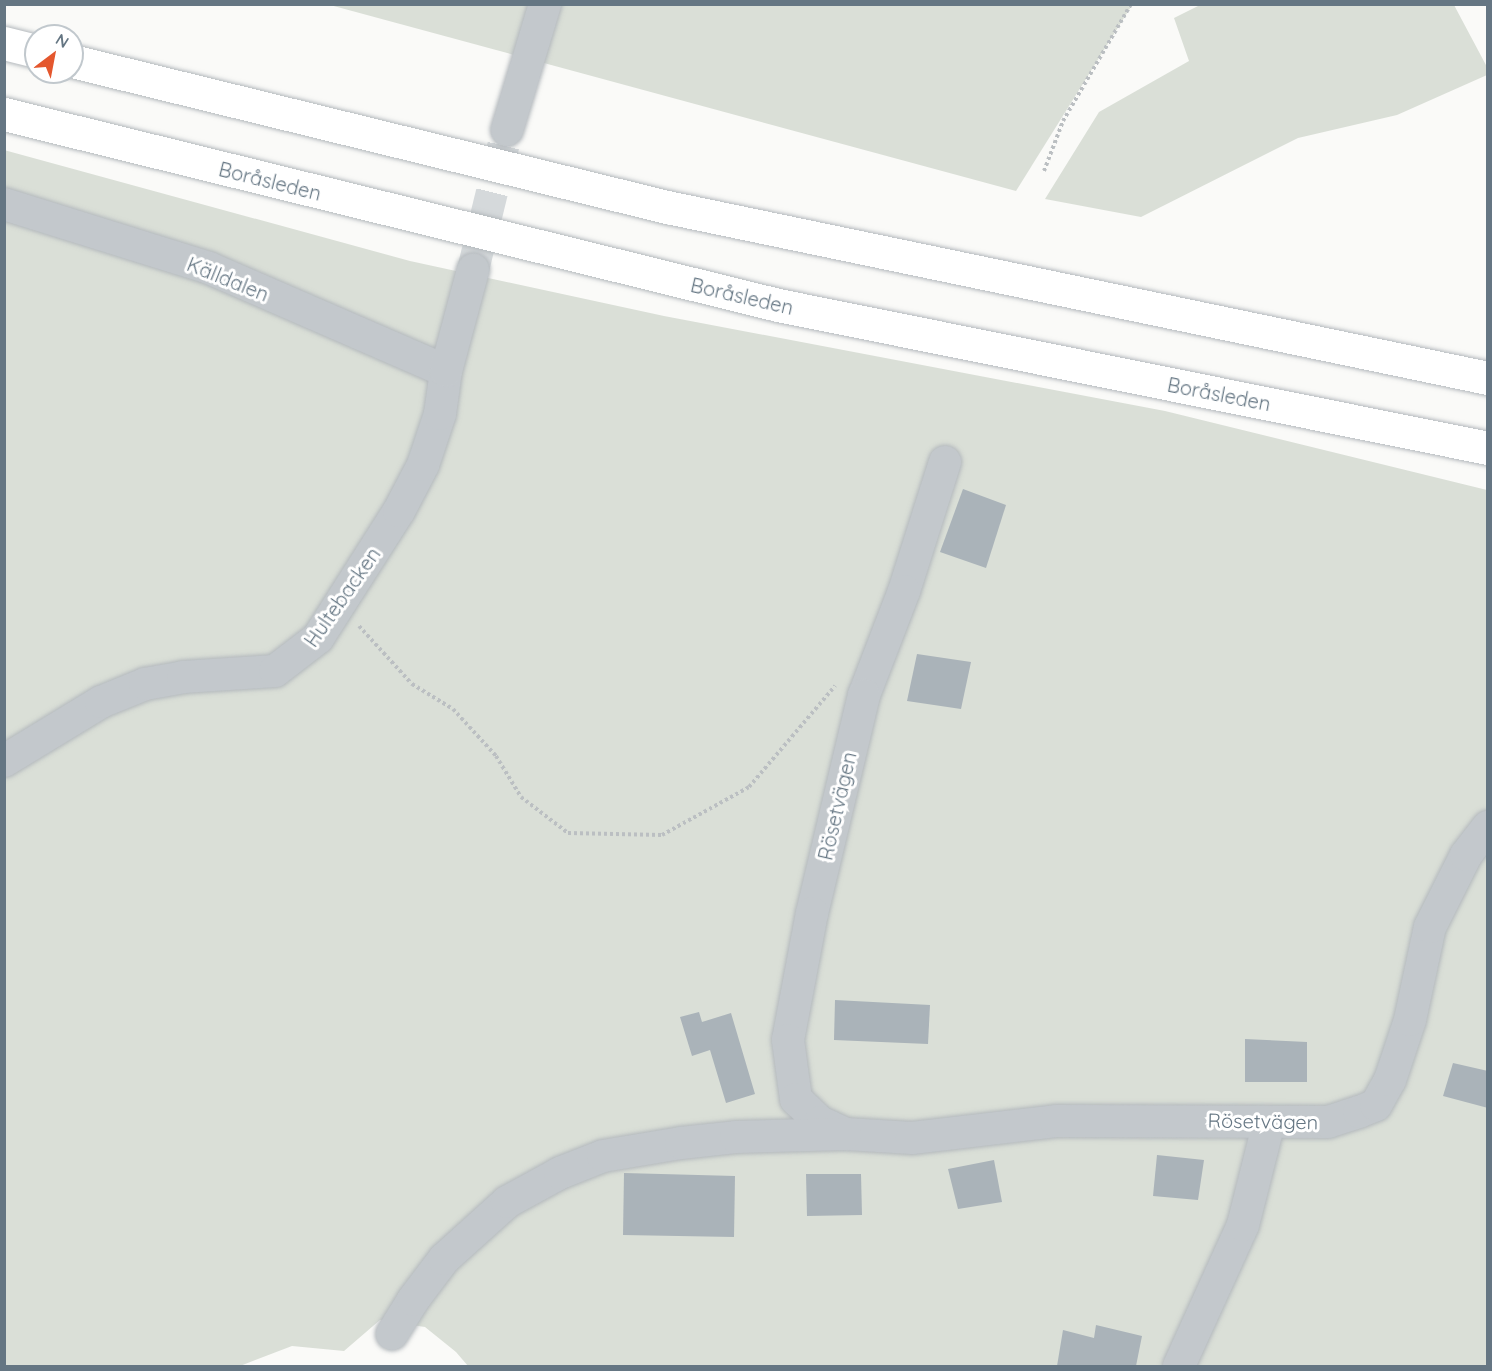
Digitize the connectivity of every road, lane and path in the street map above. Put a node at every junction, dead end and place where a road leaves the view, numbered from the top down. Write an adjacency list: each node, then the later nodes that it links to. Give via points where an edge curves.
1 (545, 4): 7 (street)
2 (1131, 4): 8 (path, via 1063,121)
3 (4, 43): 4 (highway)
4 (24, 48)
5 (84, 64): 12 (highway, via 667,207)
6 (4, 114): 13 (highway, Boråsleden, via 778,305)
7 (507, 130)
8 (1044, 171)
9 (4, 204): 11 (street, Källdalen, via 209,268)
10 (473, 270): 11 (street, Hultebacken)
11 (446, 371): 15 (street, Hultebacken, via 440,414 423,465)
12 (1488, 378)
13 (1488, 448)
14 (945, 462): 20 (street, Rösetvägen, via 904,591 864,695 812,914 788,1040 796,1099 820,1122)
15 (340, 606): 16 (path, via 412,684 453,710 495,756 521,797 568,833 662,835 749,787); 17 (street, Hultebacken, via 318,638 275,671 183,677 146,684 101,702)
16 (840, 678)
17 (4, 761)
18 (1488, 827): 19 (street, Rösetvägen, via 1466,855 1430,927 1410,1020 1390,1080 1376,1105 1328,1122)
19 (1269, 1122): 20 (street, Rösetvägen, via 1056,1120 912,1138); 22 (street, via 1243,1225)
20 (846, 1134): 21 (street, Rösetvägen, via 681,1143 603,1156 560,1173 507,1202 444,1259)
21 (392, 1334)
22 (1179, 1366)

